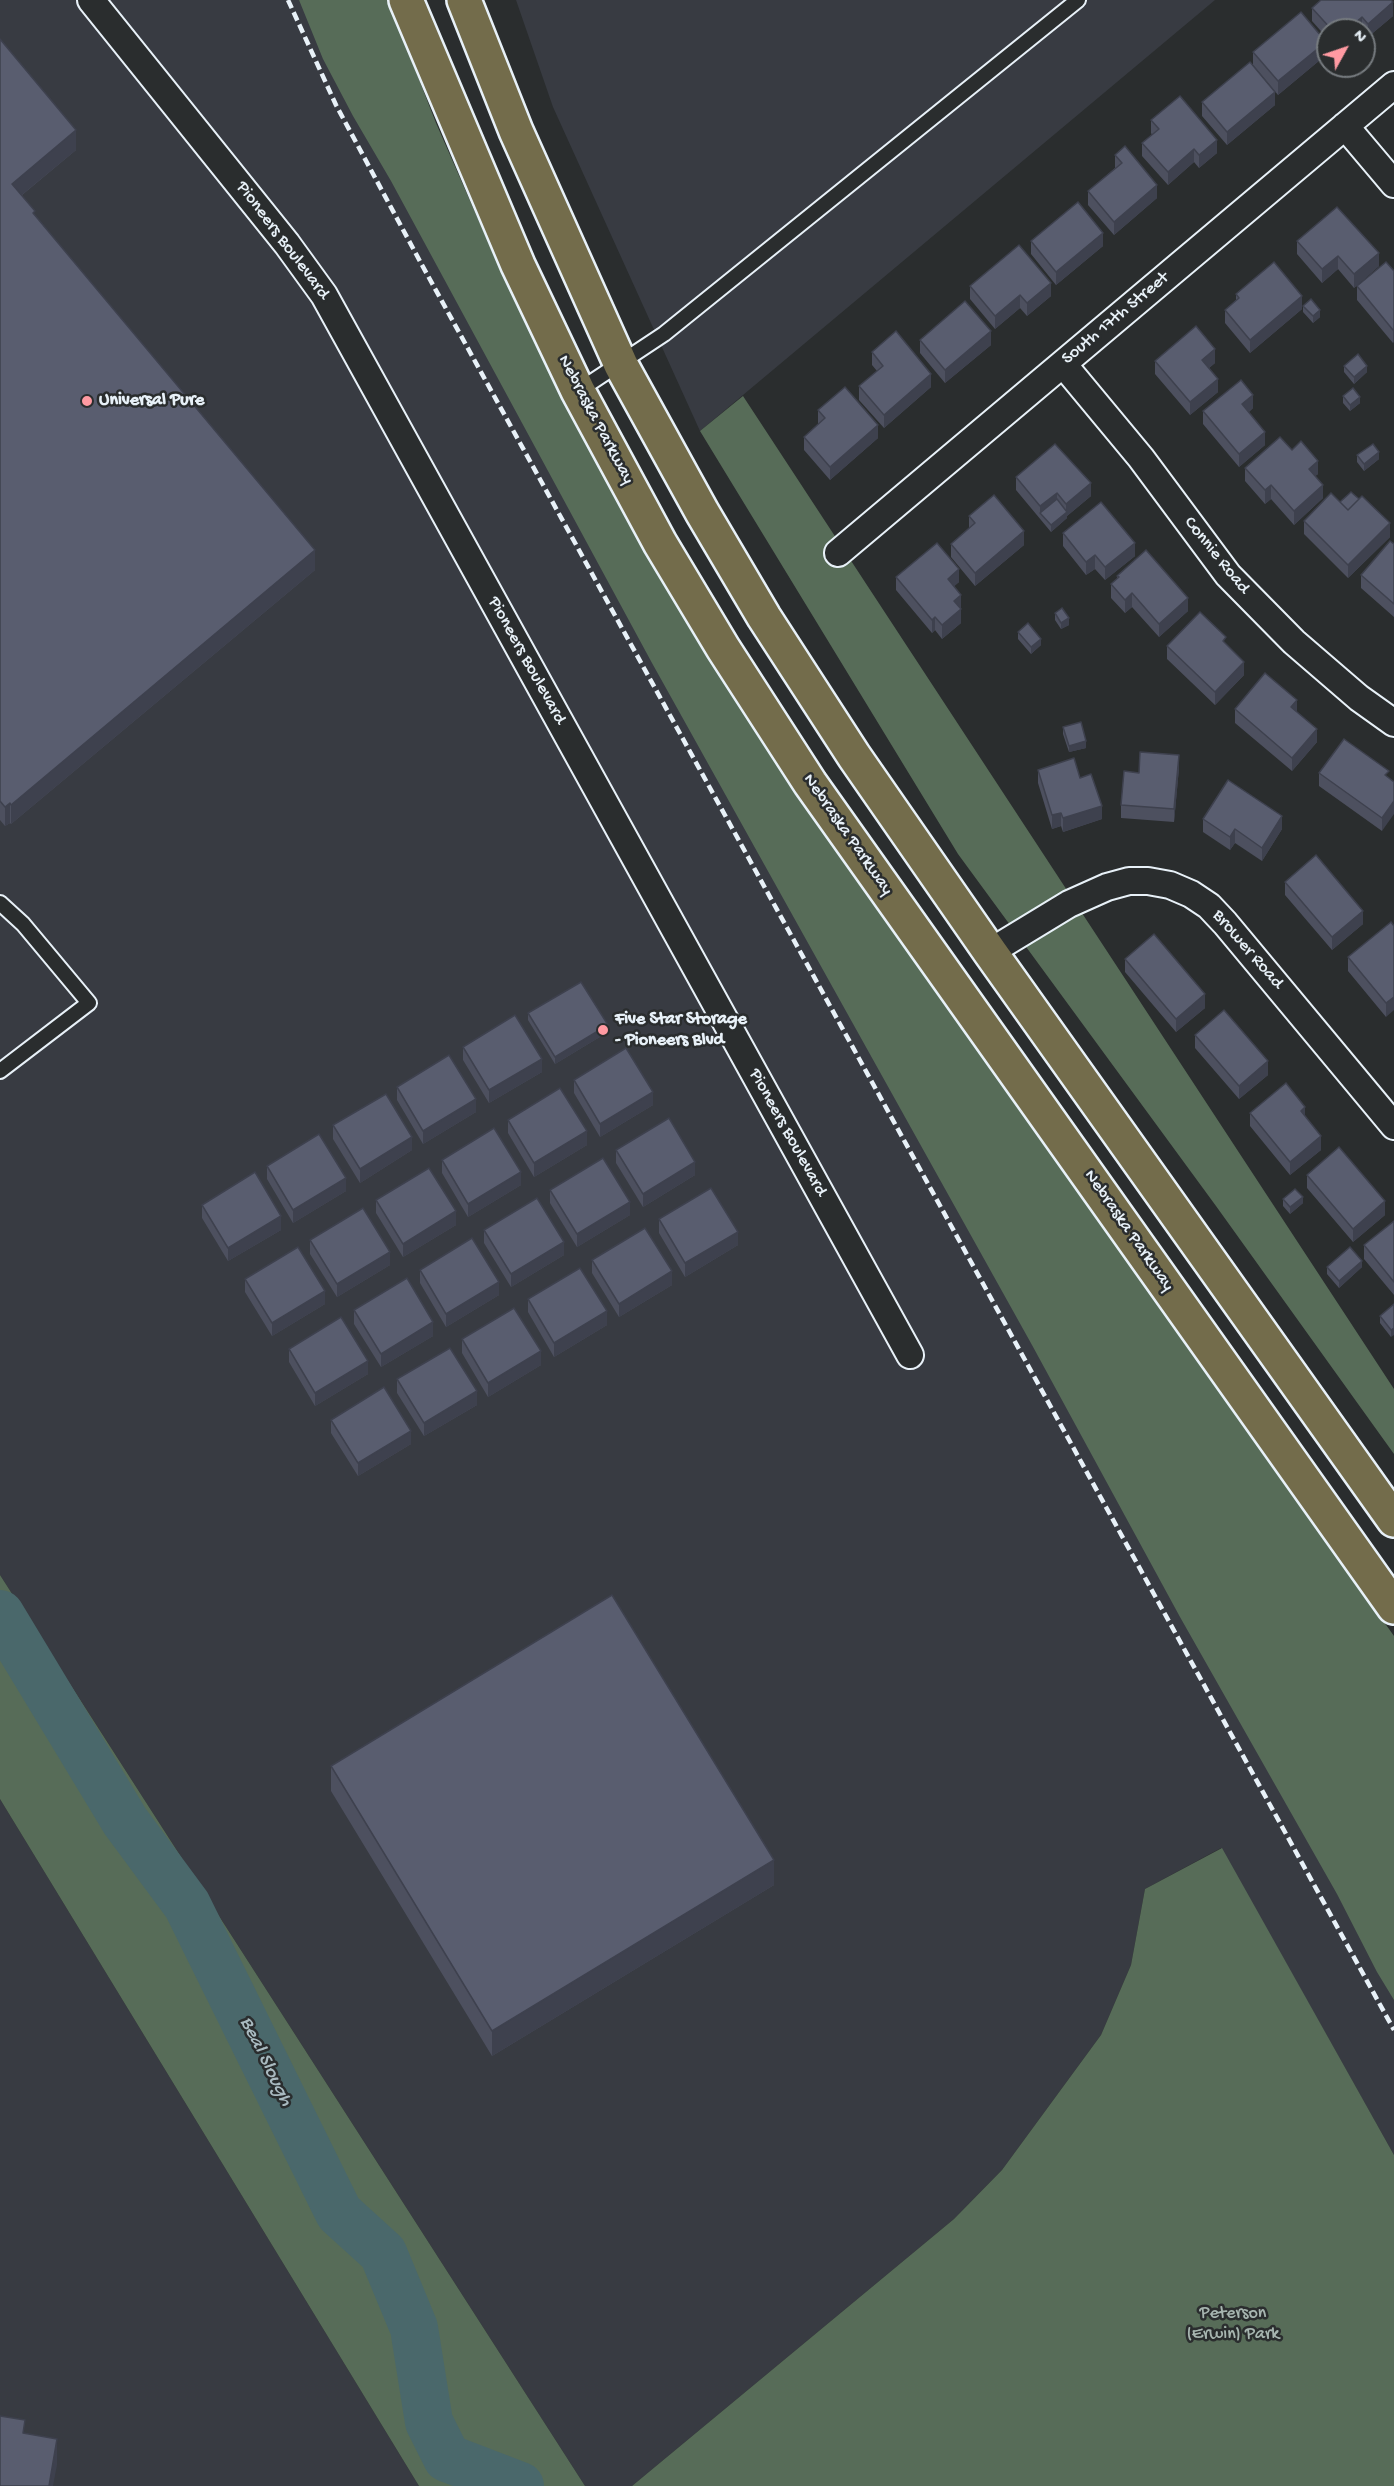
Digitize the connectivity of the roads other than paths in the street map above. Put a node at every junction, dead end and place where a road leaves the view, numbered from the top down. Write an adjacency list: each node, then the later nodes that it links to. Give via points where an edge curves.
1 (91, 0): 17 (street, Pioneers Boulevard, via 324,295)
2 (406, 0): 10 (main road, Nebraska Parkway, via 518,265)
3 (464, 0): 9 (main road, via 516,131)
4 (1078, 0): 9 (lane)
5 (1394, 85): 6 (street, South 17th Street)
6 (1345, 126): 7 (street); 8 (street, South 17th Street)
7 (1394, 184)
8 (1063, 364): 11 (street, South 17th Street); 12 (street, Connie Road, via 1141,458 1227,575 1294,642)
9 (621, 365): 10 (lane); 14 (main road, via 774,633)
10 (578, 391): 19 (main road, Nebraska Parkway, via 660,543 810,783)
11 (838, 553)
12 (1394, 723)
13 (0, 903): 15 (lane, via 23,924 89,1003)
14 (990, 952): 16 (street, Brower Road, via 1107,886 1148,881 1191,894 1225,923); 18 (main road)
15 (0, 1071)
16 (1394, 1126)
17 (910, 1355)
18 (1394, 1520)
19 (1394, 1607)

